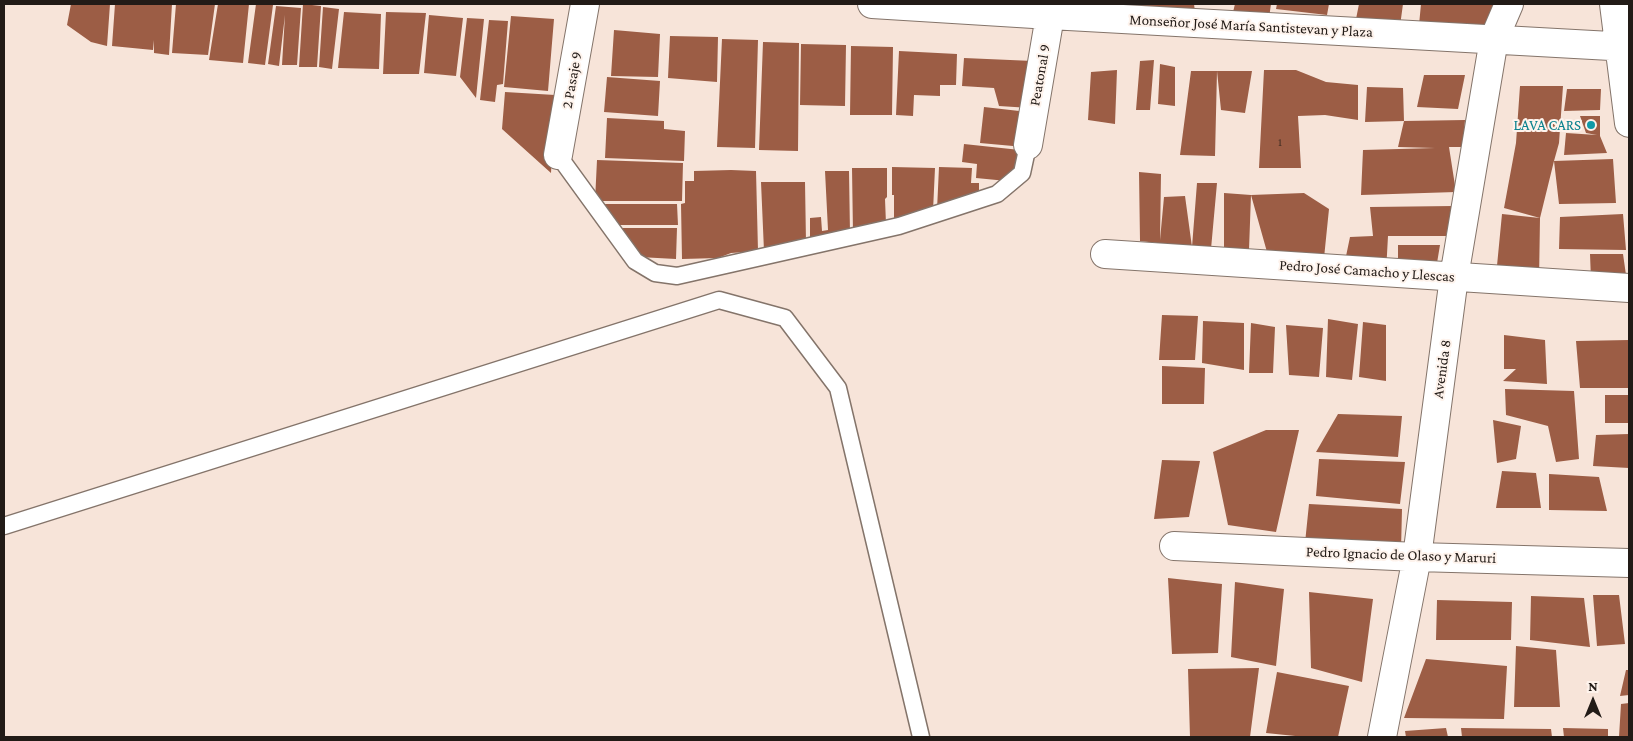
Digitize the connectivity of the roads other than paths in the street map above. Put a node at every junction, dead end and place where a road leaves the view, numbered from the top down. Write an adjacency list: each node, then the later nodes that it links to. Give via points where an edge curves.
1 (585, 4): 10 (street, 2 Pasaje 9)
2 (872, 4): 5 (street, Monseñor José María Santistevan y Plaza)
3 (1509, 4): 6 (street, Avenida 8)
4 (1614, 4): 7 (street)
5 (1051, 10): 6 (street, Monseñor José María Santistevan y Plaza); 9 (street, Peatonal 9)
6 (1494, 39): 7 (street, Monseñor José María Santistevan y Plaza); 12 (street, Avenida 8)
7 (1624, 46): 8 (street)
8 (1629, 123)
9 (1028, 146): 10 (lane, via 1022,173 997,194 899,226 676,276 655,273 635,261)
10 (558, 155)
11 (1106, 254): 12 (street, Pedro José Camacho y Llescas)
12 (1454, 277): 13 (street, Pedro José Camacho y Llescas); 16 (street, Avenida 8)
13 (1629, 288)
14 (4, 526): 18 (lane, via 719,300 785,318 838,388)
15 (1174, 546): 16 (street, Pedro Ignacio de Olaso y Maruri)
16 (1417, 557): 17 (street, Pedro Ignacio de Olaso y Maruri); 19 (street, Avenida 8)
17 (1629, 563)
18 (920, 737)
19 (1382, 737)

